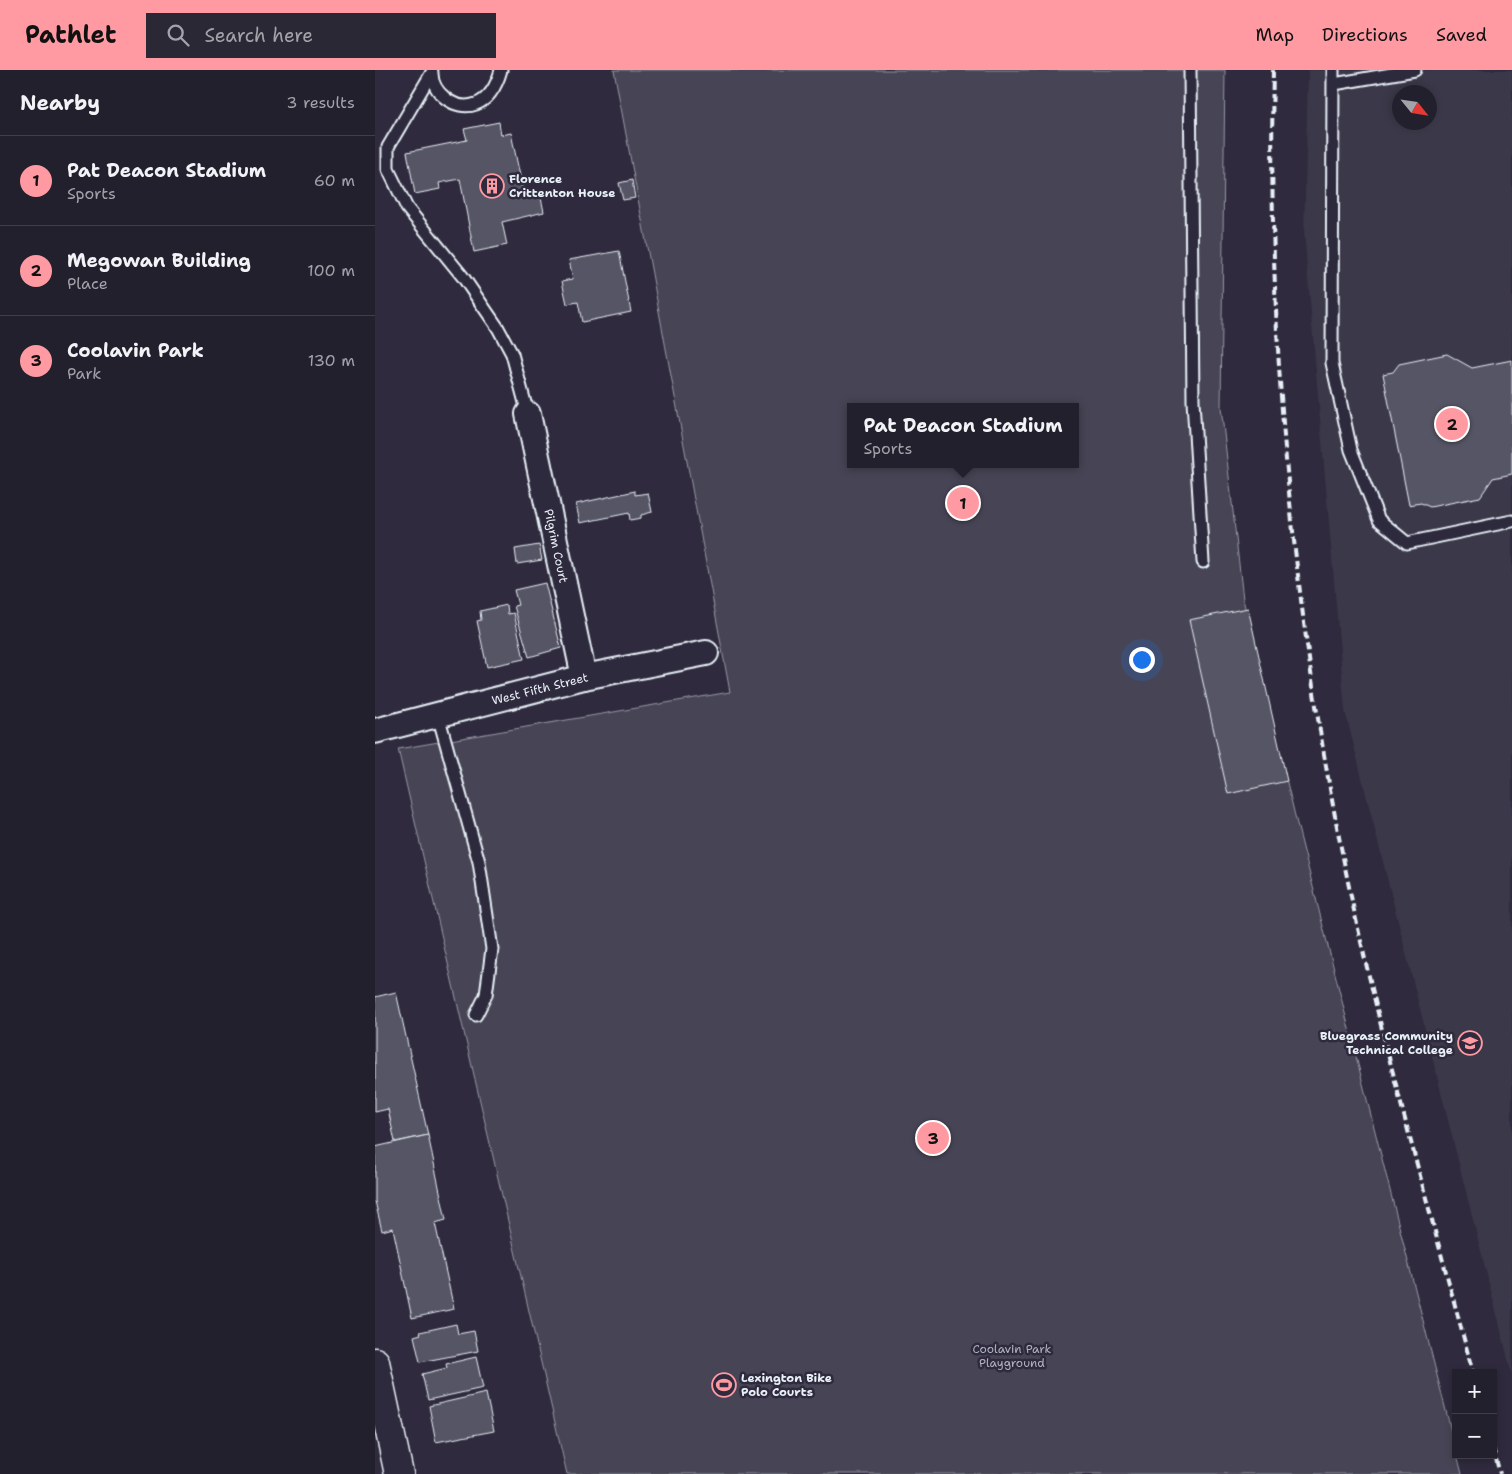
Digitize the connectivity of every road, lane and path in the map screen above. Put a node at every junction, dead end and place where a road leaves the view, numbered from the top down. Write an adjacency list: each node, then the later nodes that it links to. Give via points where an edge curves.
1 (501, 70): 5 (lane, via 494,88 486,97 475,104 463,105 443,97 434,87)
2 (1190, 70): 9 (lane, via 1193,401)
3 (1333, 70): 6 (lane)
4 (1415, 70): 6 (lane)
5 (432, 72): 7 (lane, via 388,147 387,169 407,208 463,277 498,328 512,354)
6 (1334, 84): 8 (lane, via 1332,363 1351,450 1379,520 1407,543)
7 (528, 414): 11 (street, Pilgrim Court)
8 (1512, 520)
9 (1203, 562)
10 (706, 653): 11 (street, West Fifth Street)
11 (584, 677): 12 (street, West Fifth Street)
12 (438, 715): 13 (street, West Fifth Street); 14 (lane, via 479,862 492,948 486,995)
13 (375, 731)
14 (476, 1015)
15 (375, 1362): 16 (street)
16 (399, 1474)

